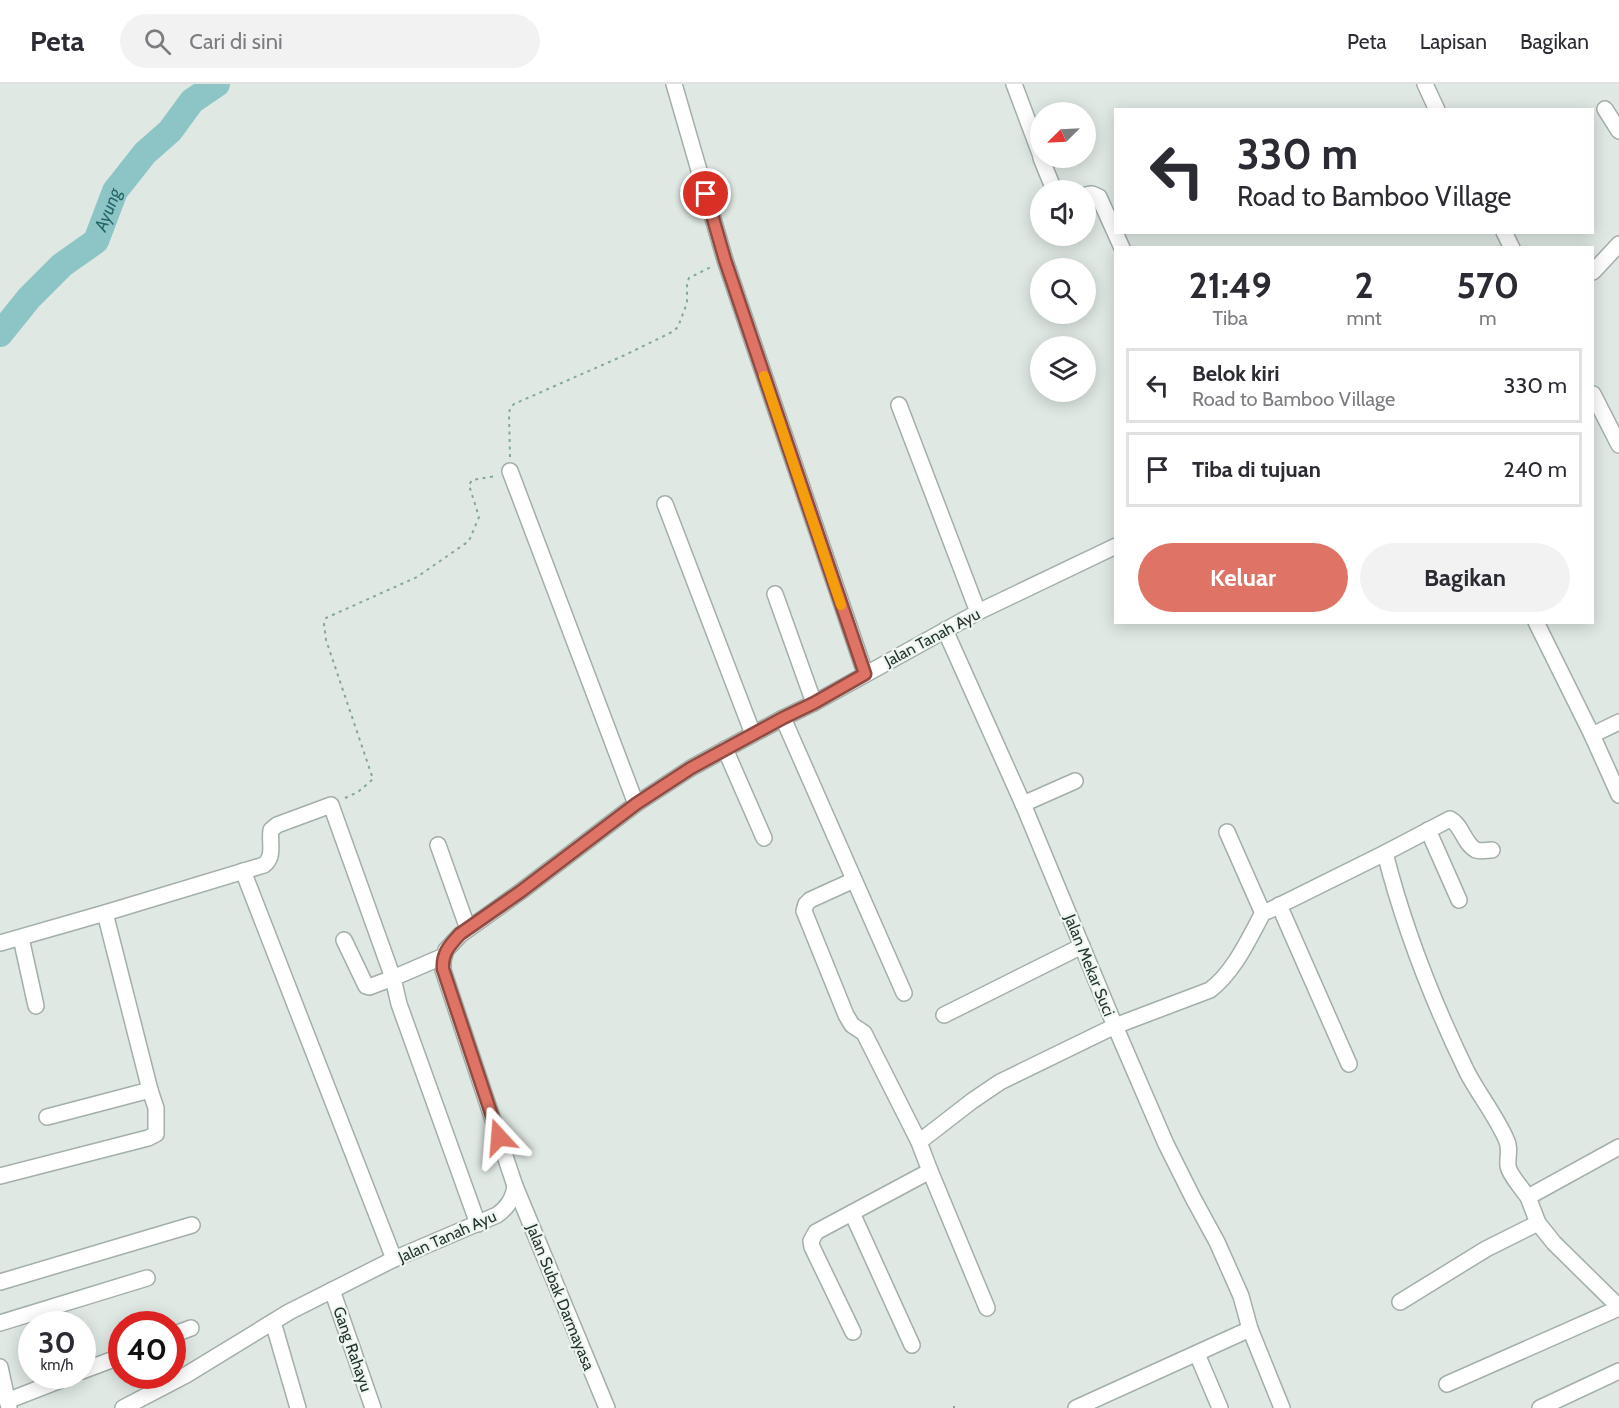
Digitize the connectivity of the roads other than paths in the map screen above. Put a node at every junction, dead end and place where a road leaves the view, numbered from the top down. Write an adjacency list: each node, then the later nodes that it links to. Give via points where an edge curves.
1 (674, 84): 23 (street, via 725,260)
2 (1014, 84): 6 (street)
3 (1425, 84): 4 (street)
4 (1436, 108)
5 (1605, 109): 7 (street)
6 (1030, 127)
7 (1619, 131)
8 (1096, 195): 9 (street)
9 (1114, 230)
10 (1615, 249): 11 (street); 12 (street)
11 (1619, 268)
12 (1594, 271)
13 (1594, 396): 15 (street)
14 (899, 405): 20 (street)
15 (1619, 445)
16 (510, 471): 32 (street)
17 (665, 504): 27 (street)
18 (1114, 547): 20 (street, Jalan Tanah Ayu)
19 (775, 594): 24 (street)
20 (978, 612): 22 (street, Jalan Tanah Ayu)
21 (1537, 624): 28 (street)
22 (945, 630): 23 (street, Jalan Tanah Ayu); 33 (street, Jalan Mekar Suci)
23 (865, 674): 24 (street, Jalan Tanah Ayu)
24 (814, 703): 25 (street, Jalan Tanah Ayu)
25 (783, 718): 27 (street, Jalan Tanah Ayu); 41 (street)
26 (1619, 722): 28 (street)
27 (753, 734): 29 (street, Jalan Tanah Ayu)
28 (1592, 735): 31 (street)
29 (725, 749): 32 (street, Jalan Tanah Ayu); 36 (street)
30 (1075, 780): 33 (street)
31 (1619, 795)
32 (636, 804): 46 (street, Jalan Tanah Ayu)
33 (1023, 804): 50 (street, Jalan Mekar Suci)
34 (1428, 830): 38 (street, via 1453,820 1476,850); 39 (street); 42 (street)
35 (1227, 832): 44 (street)
36 (764, 838)
37 (438, 845): 46 (street)
38 (1492, 850)
39 (1385, 853): 43 (street); 65 (street, via 1407,929 1434,997 1468,1072 1507,1141 1508,1168)
40 (243, 871): 45 (street); 52 (street, via 269,861 271,830 277,825 332,804); 70 (street)
41 (854, 880): 53 (street); 60 (street, via 810,900 804,911 846,1016 864,1033)
42 (1459, 900)
43 (1279, 905): 44 (street); 57 (street)
44 (1264, 911): 56 (street, via 1236,960 1210,990)
45 (105, 913): 47 (street); 58 (street)
46 (468, 929): 51 (street, Jalan Tanah Ayu)
47 (21, 938): 49 (street); 54 (street)
48 (344, 940): 52 (street, via 366,986)
49 (0, 943)
50 (1082, 946): 55 (street); 56 (street, Jalan Mekar Suci)
51 (444, 956): 52 (street); 64 (street, via 446,982)
52 (393, 978): 68 (street)
53 (904, 993)
54 (36, 1006)
55 (944, 1015)
56 (1115, 1026): 60 (street, Jalan Mekar Suci, via 1000,1082); 80 (street, via 1167,1144 1217,1242 1241,1296)
57 (1349, 1064)
58 (150, 1090): 59 (street); 63 (street, via 156,1108 156,1134)
59 (47, 1117)
60 (919, 1142): 62 (street)
61 (1619, 1147): 65 (street)
62 (930, 1171): 66 (street); 76 (street)
63 (0, 1176)
64 (515, 1186): 68 (street, Jalan Tanah Ayu, via 505,1209); 94 (street, Jalan Subak Darmayasa)
65 (1528, 1197): 67 (street)
66 (852, 1213): 82 (street, via 816,1232 812,1247); 83 (street)
67 (1538, 1223): 74 (street, via 1486,1249); 75 (street)
68 (478, 1224): 70 (street, Jalan Tanah Ayu)
69 (192, 1225): 72 (street)
70 (394, 1258): 73 (street, Jalan Tanah Ayu)
71 (147, 1278): 78 (street)
72 (0, 1281)
73 (332, 1290): 77 (street, Jalan Tanah Ayu); 93 (street, Gang Rahayu)
74 (1400, 1302)
75 (1619, 1307): 87 (street)
76 (987, 1308)
77 (273, 1322): 91 (street, Jalan Tanah Ayu); 92 (street)
78 (0, 1323)
79 (191, 1328): 81 (street)
80 (1250, 1329): 84 (street); 97 (street)
81 (186, 1330)
82 (853, 1332)
83 (912, 1345)
84 (1197, 1354): 95 (street); 96 (street)
85 (0, 1367): 90 (street)
86 (1619, 1371): 89 (street)
87 (1447, 1384)
88 (42, 1389): 90 (street)
89 (1562, 1403): 98 (street)
90 (8, 1404)
91 (123, 1408)
92 (298, 1408)
93 (373, 1408)
94 (607, 1408)
95 (1076, 1408)
96 (1220, 1408)
97 (1282, 1408)
98 (1540, 1408)

